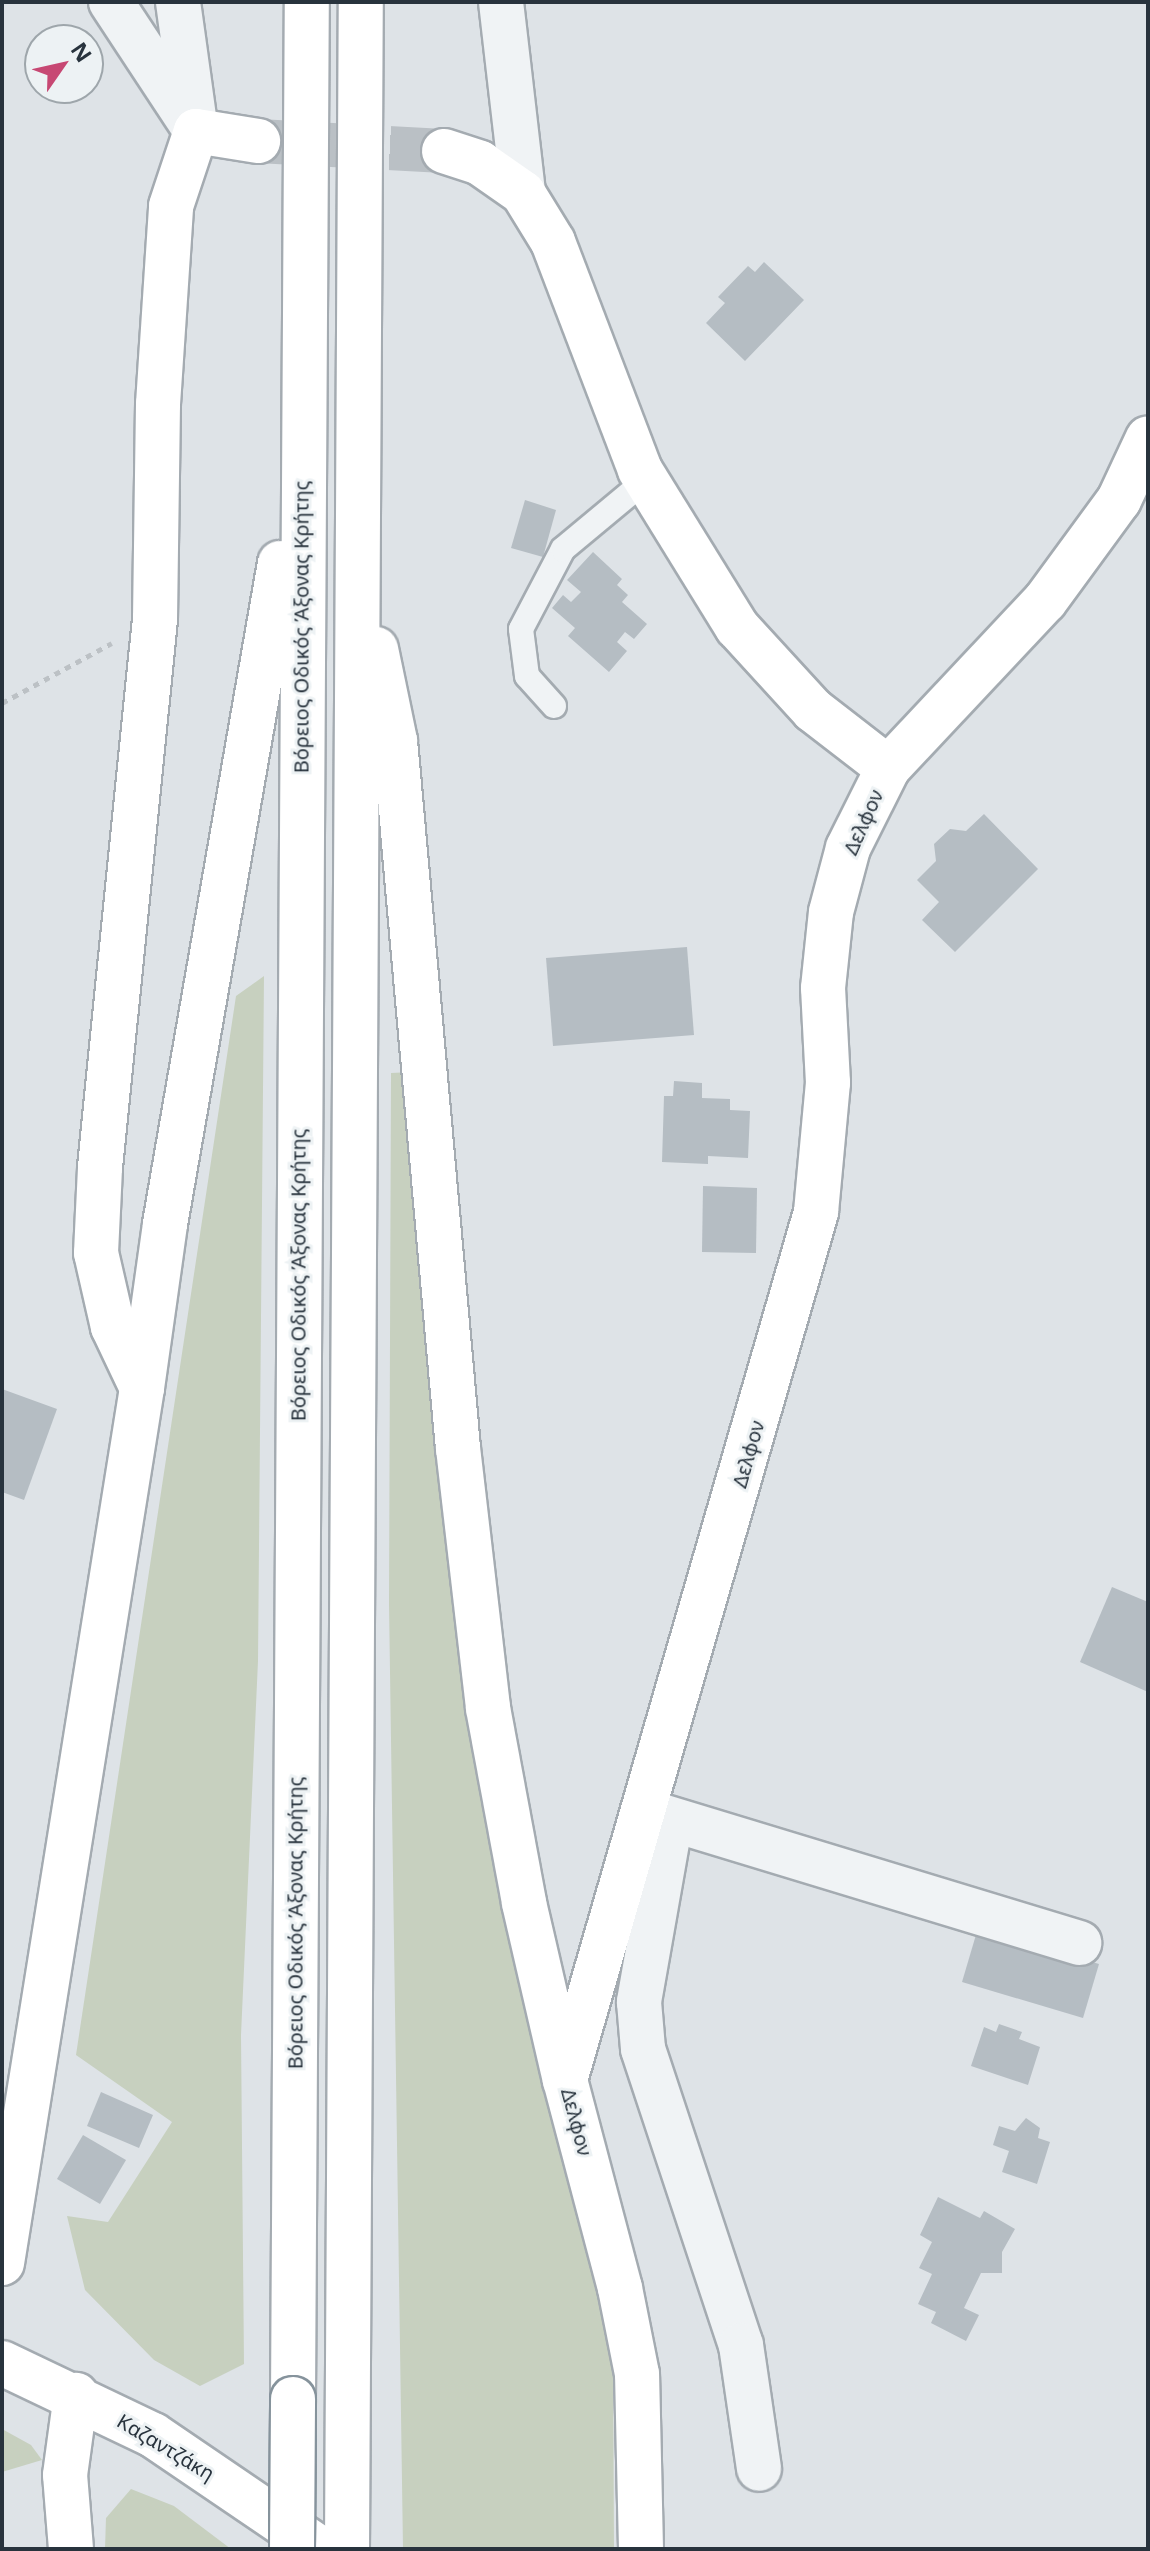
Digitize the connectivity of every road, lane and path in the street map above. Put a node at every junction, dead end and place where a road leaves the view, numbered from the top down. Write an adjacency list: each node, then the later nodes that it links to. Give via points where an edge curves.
1 (111, 2): 6 (street)
2 (178, 2): 6 (street)
3 (307, 2): 11 (main road, Βόρειος Οδικός Άξονας Κρήτης)
4 (361, 2): 13 (main road)
5 (501, 2): 9 (street)
6 (196, 131): 7 (main road); 14 (main road, via 171,206 158,404)
7 (258, 141)
8 (444, 151): 9 (main road, via 480,163)
9 (523, 193): 12 (main road, via 553,242)
10 (1148, 438): 17 (main road, Δελφον, via 1119,500 1045,601)
11 (302, 439): 18 (main road, via 165,1224); 27 (main road, Βόρειος Οδικός Άξονας Κρήτης, bridge)
12 (646, 480): 16 (lane, via 563,549 521,629 527,676); 17 (main road, via 737,627 813,710)
13 (358, 561): 21 (main road, via 395,741 458,1448 488,1708 524,1903); 29 (main road)
14 (155, 619): 15 (path); 18 (main road, via 96,1253 113,1327)
15 (2, 703)
16 (554, 706)
17 (888, 768): 19 (main road, Δελφον, via 848,848 831,912 823,988 828,1083 816,1212)
18 (142, 1388): 22 (main road)
19 (658, 1815): 20 (street); 21 (main road, Δελφον); 25 (street, via 639,2002 643,2049 741,2345)
20 (1079, 1943)
21 (565, 2080): 30 (main road, Δελφον, via 637,2374)
22 (2, 2263)
23 (2, 2363): 24 (main road, Καζαντζάκη)
24 (76, 2395): 26 (main road, via 65,2475); 28 (main road, Καζαντζάκη, via 153,2435)
25 (759, 2469)
26 (71, 2549)
27 (292, 2549)
28 (321, 2549)
29 (347, 2549)
30 (641, 2549)

